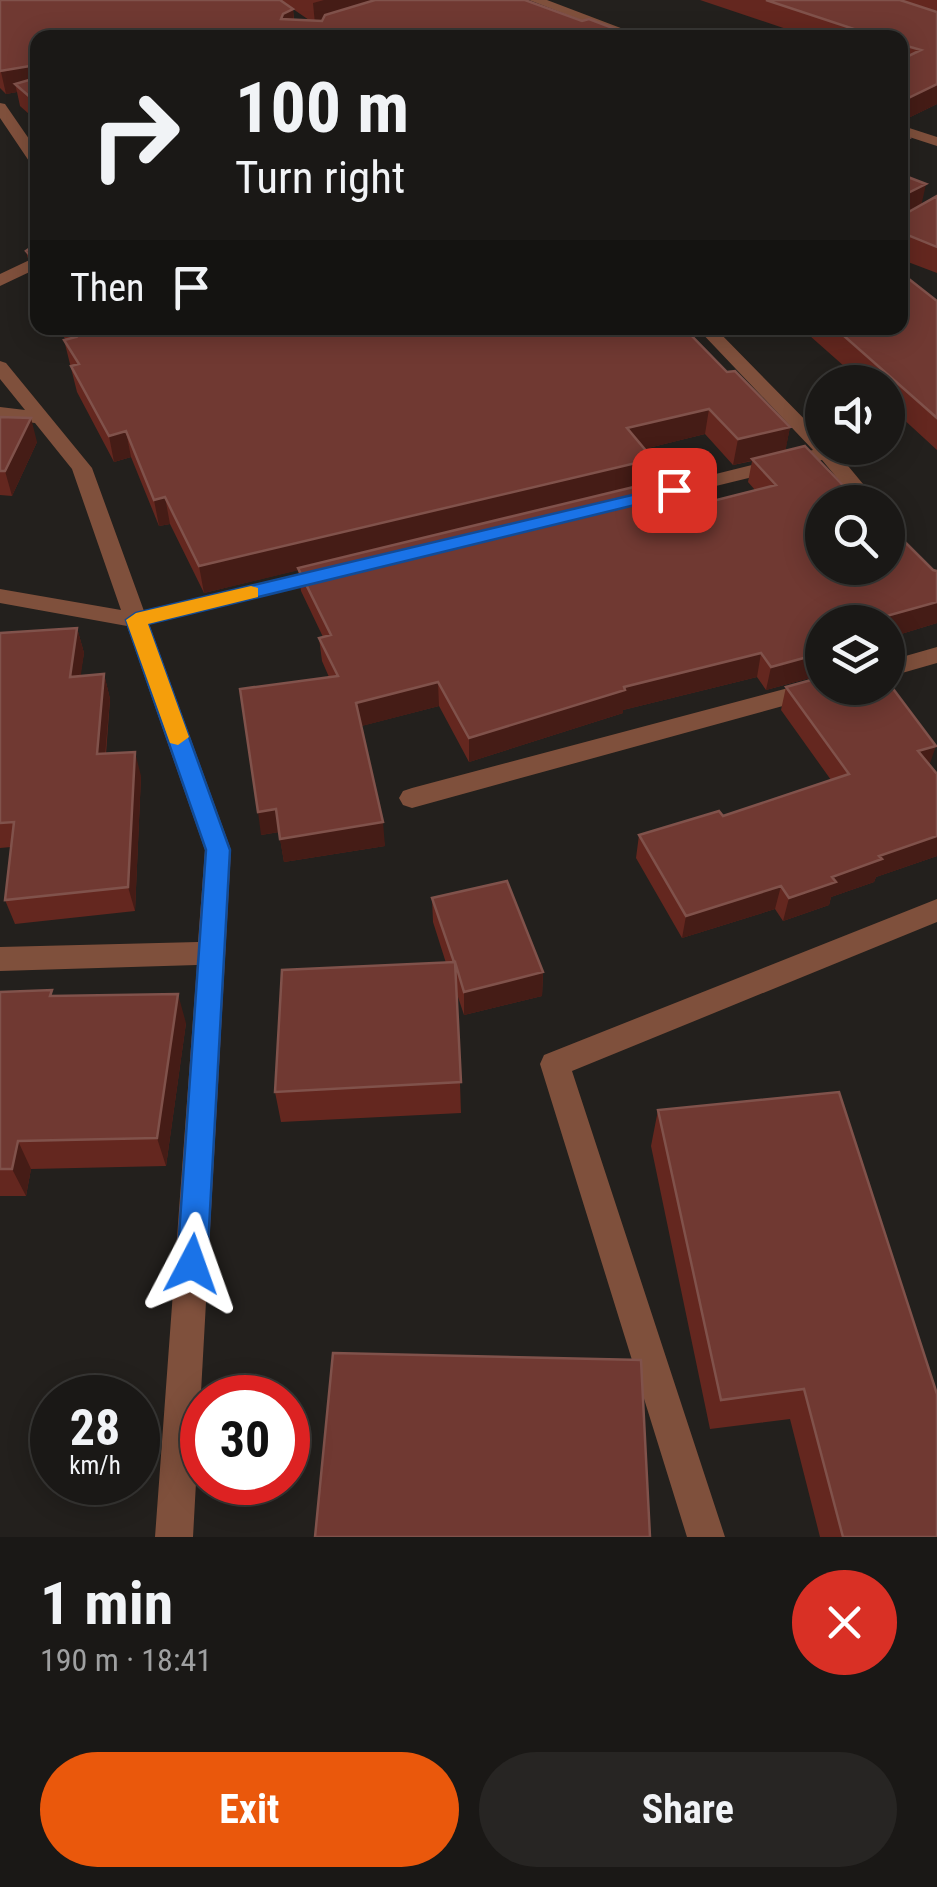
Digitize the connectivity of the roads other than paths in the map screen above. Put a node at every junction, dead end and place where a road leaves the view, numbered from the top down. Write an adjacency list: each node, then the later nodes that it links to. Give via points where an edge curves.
1 (535, 0): 2 (street)
2 (619, 30)
3 (19, 98): 4 (street)
4 (0, 105): 7 (street)
5 (908, 132): 6 (street)
6 (937, 142)
7 (30, 152)
8 (30, 264): 9 (street)
9 (0, 281)
10 (713, 335): 14 (street)
11 (0, 367): 13 (street)
12 (0, 413): 13 (street)
13 (46, 418): 21 (street, via 82,468)
14 (805, 431)
15 (805, 459): 18 (street)
16 (836, 465): 17 (street)
17 (853, 485)
18 (616, 504)
19 (347, 569): 21 (street)
20 (0, 596): 21 (street)
21 (136, 620): 27 (street, via 218,850)
22 (937, 656): 23 (street)
23 (905, 664)
24 (805, 691): 25 (street)
25 (412, 798)
26 (937, 910): 30 (street, via 555,1064)
27 (212, 953): 28 (street); 29 (street)
28 (0, 959)
29 (174, 1537)
30 (706, 1537)

